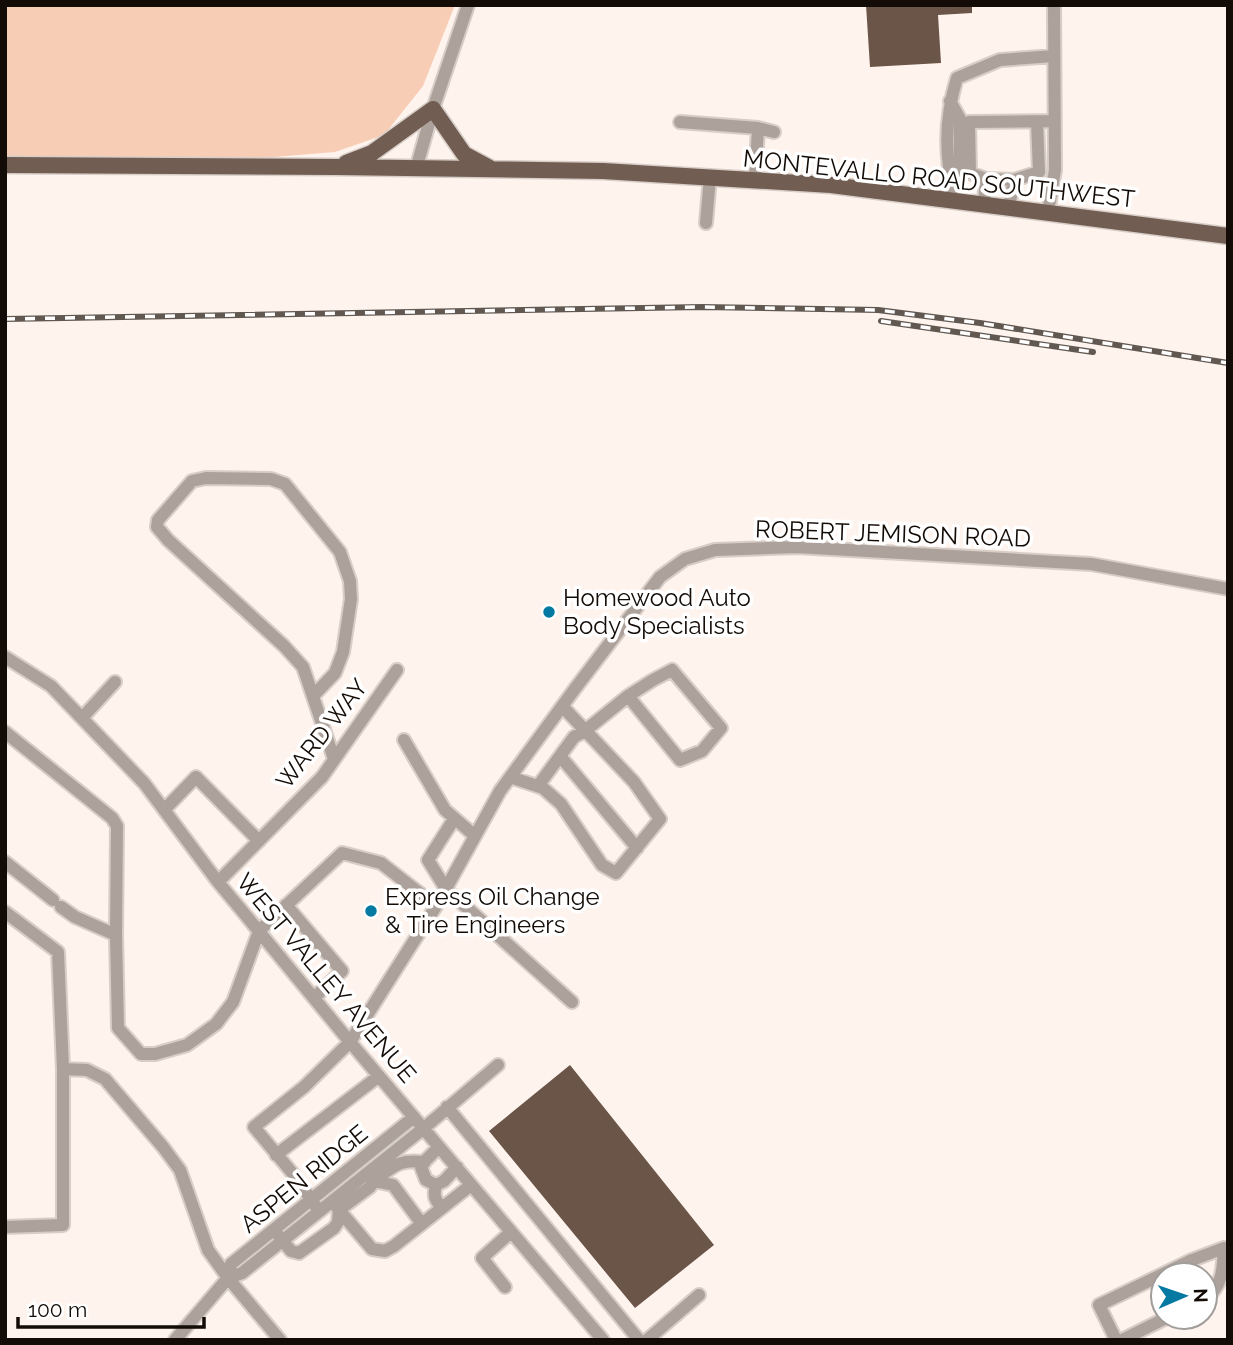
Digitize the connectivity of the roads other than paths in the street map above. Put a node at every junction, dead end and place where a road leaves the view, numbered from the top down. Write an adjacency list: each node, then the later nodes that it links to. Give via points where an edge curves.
1 (468, 5): 4 (street)
2 (1054, 5): 3 (street)
3 (1054, 56): 6 (street); 20 (street, via 1000,60 957,78 950,101 960,119 960,167)
4 (433, 109): 13 (main road, via 372,153); 14 (street); 15 (main road, via 464,154)
5 (1037, 121): 6 (street); 11 (street); 17 (street, via 969,122 970,173)
6 (1054, 121): 10 (street)
7 (680, 122): 8 (street)
8 (758, 128): 9 (street); 18 (street)
9 (774, 132)
10 (1055, 163): 11 (street); 23 (street)
11 (1038, 164): 19 (street, via 1039,172)
12 (5, 165): 13 (main road)
13 (336, 167): 14 (main road)
14 (416, 169): 15 (main road, MONTEVALLO ROAD SOUTHWEST)
15 (492, 169): 16 (main road, MONTEVALLO ROAD SOUTHWEST)
16 (710, 177): 18 (main road, MONTEVALLO ROAD SOUTHWEST); 24 (street)
17 (985, 179): 19 (street); 21 (street)
18 (755, 180): 20 (main road, MONTEVALLO ROAD SOUTHWEST)
19 (1014, 180): 22 (street)
20 (951, 200): 21 (main road, MONTEVALLO ROAD SOUTHWEST)
21 (984, 204): 22 (main road, MONTEVALLO ROAD SOUTHWEST)
22 (1009, 207): 23 (main road, MONTEVALLO ROAD SOUTHWEST)
23 (1048, 212): 25 (main road, MONTEVALLO ROAD SOUTHWEST)
24 (706, 223)
25 (1228, 236)
26 (1228, 589): 32 (street, ROBERT JEMISON ROAD, via 1091,564 797,547 715,550 685,559 660,577)
27 (5, 657): 33 (street, WEST VALLEY AVENUE, via 51,686)
28 (397, 670): 38 (street, WARD WAY)
29 (114, 682): 33 (street)
30 (313, 696): 30 (street, via 303,667 157,527 192,481 271,479 285,484 340,552 351,599 343,652 335,673); 38 (street)
31 (628, 696): 31 (street, via 680,760 702,751 721,728 672,670); 34 (street)
32 (562, 706): 34 (street); 39 (street, ROBERT JEMISON ROAD)
33 (82, 718): 41 (street, WEST VALLEY AVENUE)
34 (586, 730): 37 (street, via 574,737); 45 (street, via 634,782 660,819)
35 (5, 732): 53 (street, via 117,826)
36 (404, 740): 42 (street)
37 (560, 756): 40 (street); 45 (street)
38 (334, 759): 44 (street, WARD WAY)
39 (510, 777): 40 (street); 43 (street, ROBERT JEMISON ROAD)
40 (538, 786): 45 (street, via 561,804 602,865 616,873)
41 (164, 810): 44 (street, via 196,778); 47 (street, WEST VALLEY AVENUE)
42 (454, 819): 43 (street); 48 (street, via 428,860)
43 (475, 836): 48 (street, ROBERT JEMISON ROAD)
44 (258, 841): 47 (street, WARD WAY)
45 (636, 848)
46 (5, 862): 53 (street, via 75,917)
47 (218, 882): 52 (street, WEST VALLEY AVENUE)
48 (446, 889): 50 (street, ROBERT JEMISON ROAD); 55 (street)
49 (286, 905): 50 (street, via 342,853 382,863); 52 (street); 54 (street, via 342,971)
50 (436, 906): 56 (street, ROBERT JEMISON ROAD)
51 (5, 912): 58 (street, via 58,952)
52 (259, 931): 53 (street, via 233,1002 216,1024 187,1045 155,1054 141,1054 118,1028); 54 (street, WEST VALLEY AVENUE)
53 (116, 935)
54 (314, 998): 56 (street, WEST VALLEY AVENUE)
55 (572, 1002)
56 (350, 1042): 59 (street, WEST VALLEY AVENUE); 64 (street, ROBERT JEMISON ROAD, via 254,1127)
57 (498, 1065): 60 (street, ASPEN RIDGE)
58 (63, 1069): 76 (street, via 63,1225); 83 (street, via 87,1070 105,1079 163,1147 180,1170 208,1250)
59 (379, 1076): 61 (street, WEST VALLEY AVENUE); 64 (street)
60 (447, 1107): 62 (street, ASPEN RIDGE); 92 (street)
61 (415, 1117): 62 (street, WEST VALLEY AVENUE); 70 (street, ASPEN RIDGE)
62 (424, 1128): 63 (street, WEST VALLEY AVENUE); 67 (street, ASPEN RIDGE)
63 (439, 1147): 65 (street); 66 (street, WEST VALLEY AVENUE)
64 (276, 1156): 71 (street)
65 (424, 1162): 67 (street, via 398,1163); 68 (street, via 421,1167 426,1180)
66 (457, 1167): 68 (street); 69 (street, WEST VALLEY AVENUE)
67 (371, 1178): 72 (street, ASPEN RIDGE); 75 (street, via 393,1185)
68 (436, 1185): 74 (street)
69 (471, 1185): 74 (street); 78 (street, WEST VALLEY AVENUE)
70 (323, 1190): 71 (street, ASPEN RIDGE); 72 (street)
71 (311, 1200): 73 (street); 77 (street, ASPEN RIDGE)
72 (335, 1205): 73 (street, ASPEN RIDGE); 75 (street, via 372,1249 385,1251); 79 (street, via 338,1222 334,1228 299,1253)
73 (319, 1211): 79 (street, ASPEN RIDGE)
74 (439, 1211): 75 (street)
75 (422, 1224)
76 (5, 1227)
77 (274, 1230): 79 (street); 80 (street, ASPEN RIDGE)
78 (512, 1232): 86 (street, via 482,1258); 91 (street, WEST VALLEY AVENUE)
79 (282, 1241): 81 (street, ASPEN RIDGE)
80 (255, 1244): 81 (street); 83 (street, ASPEN RIDGE, via 231,1264)
81 (263, 1255): 83 (street, ASPEN RIDGE, via 242,1273)
82 (1192, 1261): 85 (street, via 1224,1248)
83 (228, 1278): 89 (street, ASPEN RIDGE); 90 (street)
84 (1149, 1281): 94 (street, via 1099,1305)
85 (1219, 1284)
86 (505, 1287)
87 (699, 1295): 93 (street)
88 (1149, 1326): 95 (street)
89 (175, 1340)
90 (280, 1340)
91 (603, 1340)
92 (639, 1340)
93 (647, 1340)
94 (1116, 1340)
95 (1122, 1340)

